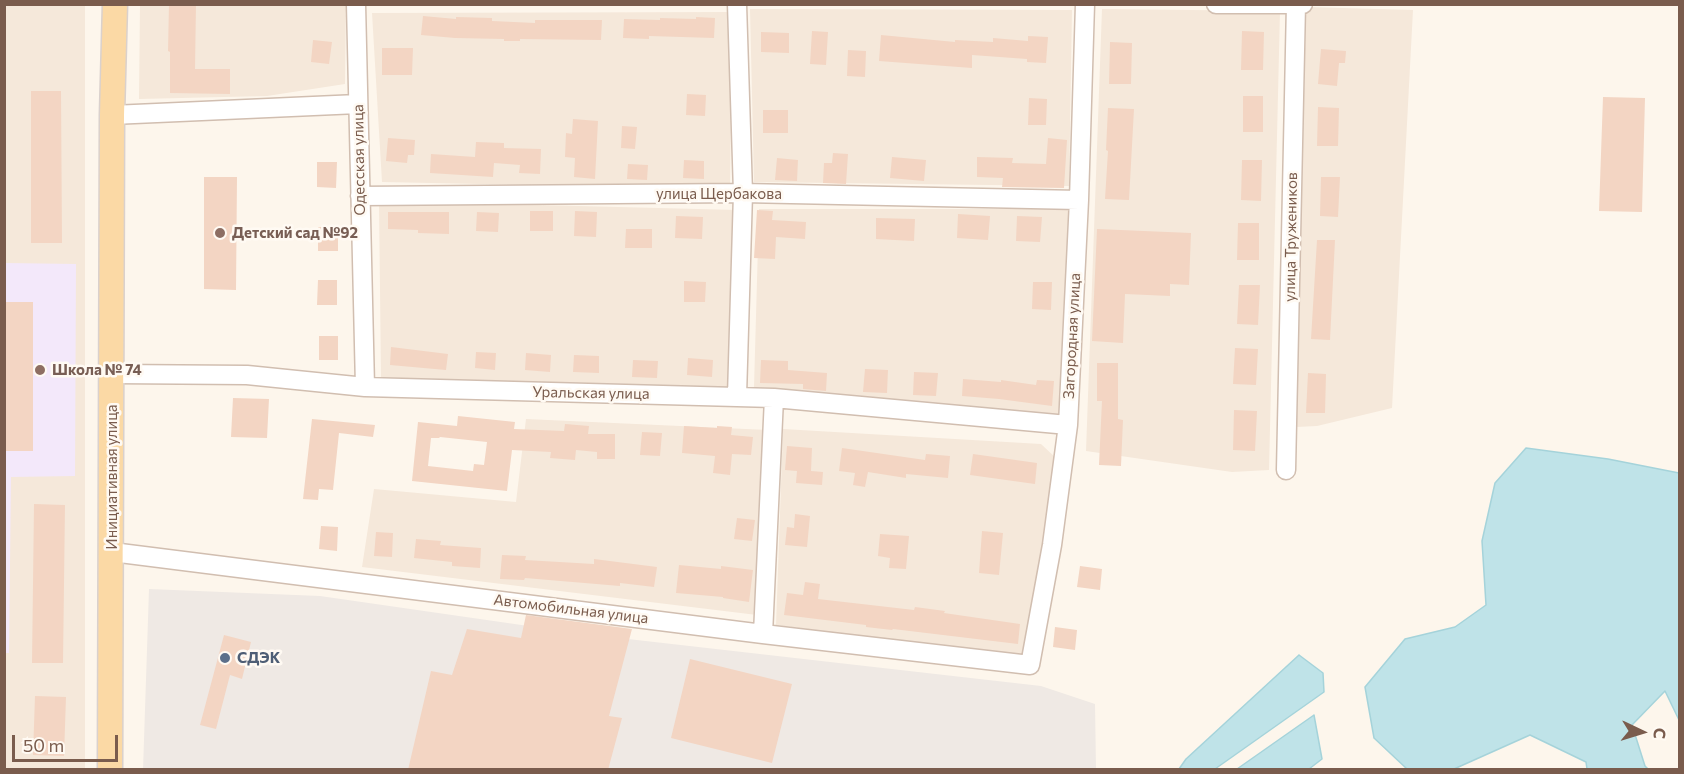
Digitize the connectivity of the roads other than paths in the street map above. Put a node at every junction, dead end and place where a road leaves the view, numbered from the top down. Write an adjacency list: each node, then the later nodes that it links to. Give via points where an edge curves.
1 (115, 4): 9 (main road, Инициативная улица)
2 (356, 4): 8 (street, Одесская улица)
3 (737, 4): 10 (street)
4 (1085, 4): 12 (street, Загородная улица)
5 (1216, 4): 7 (street)
6 (1303, 4): 7 (street)
7 (1296, 5): 18 (street, улица Тружеников)
8 (358, 104): 9 (street); 11 (street, Одесская улица)
9 (112, 115): 13 (main road, Инициативная улица)
10 (743, 193): 11 (street, улица Щербакова); 12 (street, улица Щербакова); 15 (street)
11 (360, 196): 14 (street, Одесская улица)
12 (1079, 200): 17 (street, Загородная улица)
13 (113, 374): 14 (street, Уральская улица, via 247,375); 19 (main road, Инициативная улица)
14 (365, 387): 15 (street, Уральская улица)
15 (737, 396): 16 (street, Уральская улица)
16 (774, 398): 17 (street, Уральская улица); 20 (street)
17 (1068, 425): 21 (street, Загородная улица, via 1052,546)
18 (1286, 470)
19 (112, 552): 20 (street, Автомобильная улица); 22 (main road, Инициативная улица)
20 (763, 634): 21 (street, Автомобильная улица)
21 (1030, 665)
22 (110, 770)

